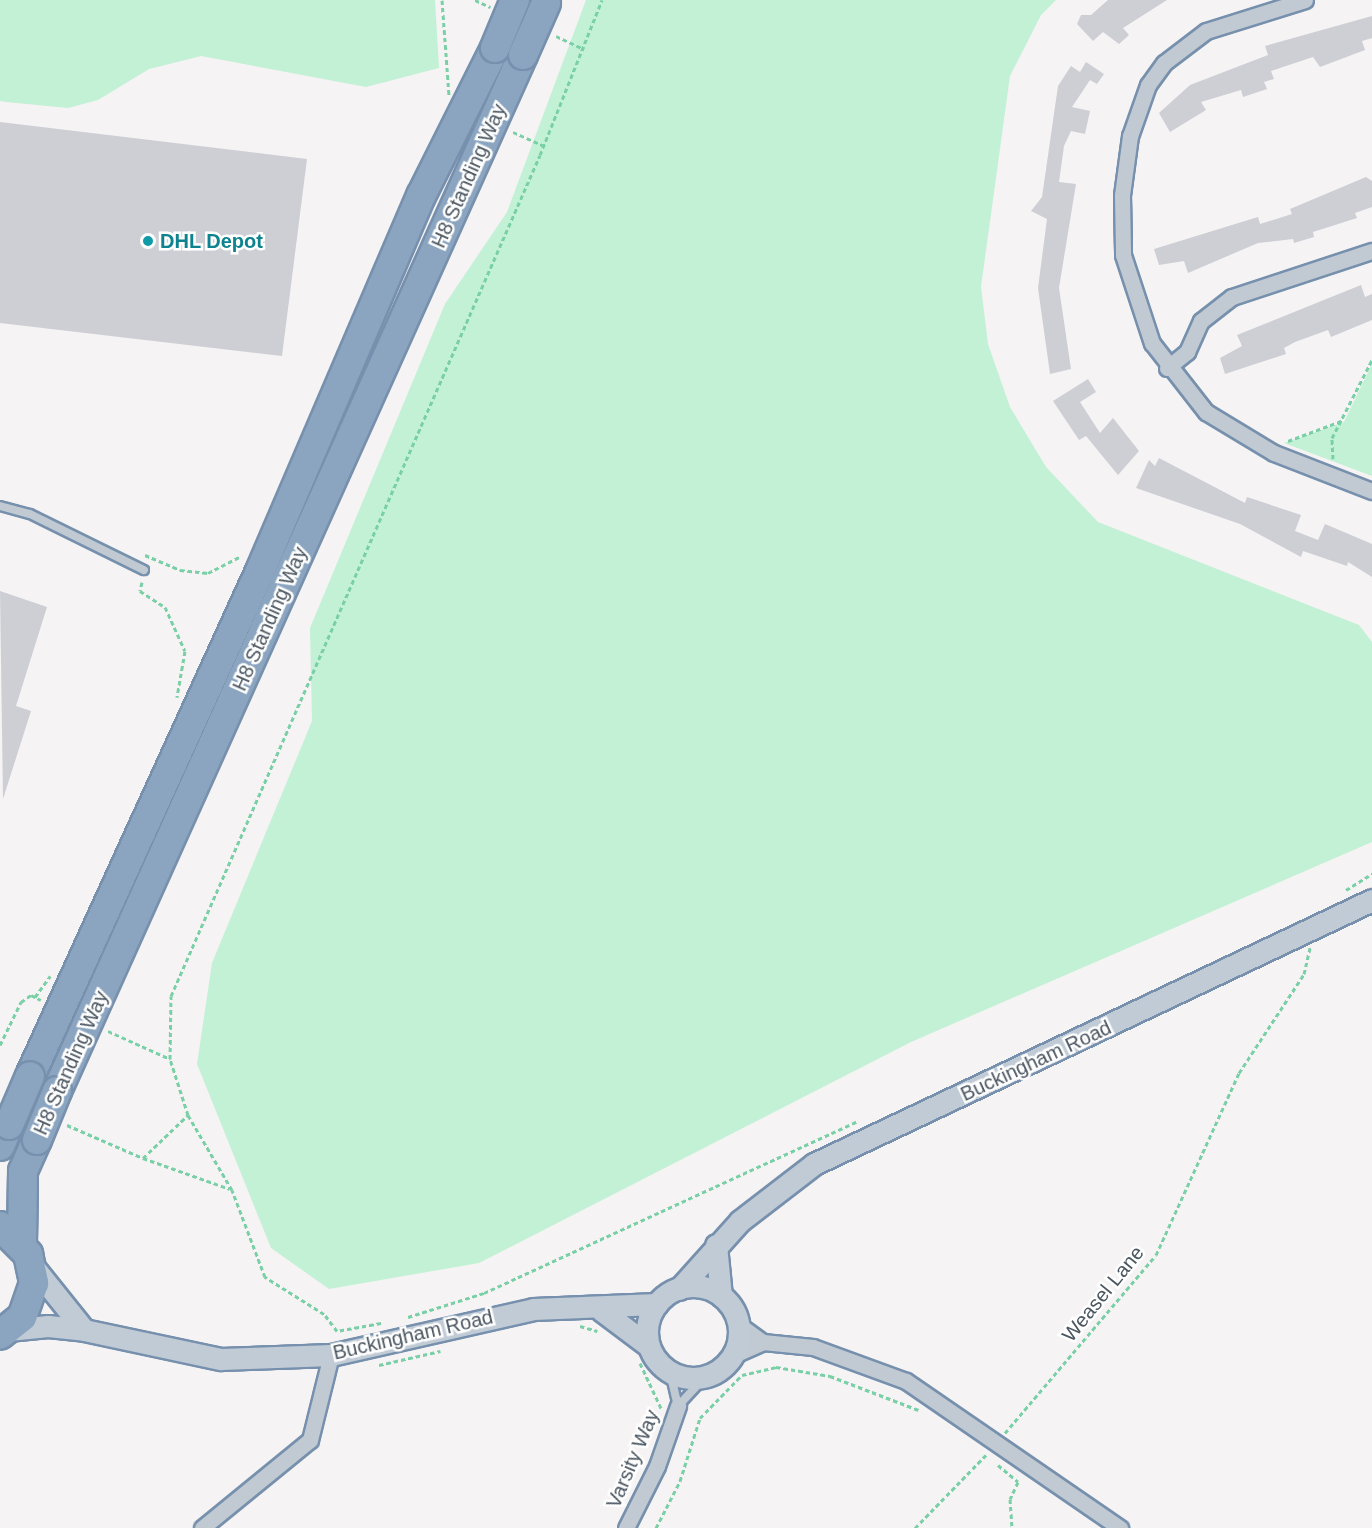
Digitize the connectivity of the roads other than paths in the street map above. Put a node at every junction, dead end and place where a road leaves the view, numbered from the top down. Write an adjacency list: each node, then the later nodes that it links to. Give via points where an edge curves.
1 (515, 0): 10 (highway, H8 Standing Way, bridge, via 495,48 458,99 422,196 256,580 47,1002 30,1076)
2 (1305, 0): 5 (street, via 1206,32 1184,45 1148,85 1137,111 1122,195 1123,255 1138,314)
3 (546, 2): 13 (highway, H8 Standing Way, bridge, via 57,1091 46,1130 23,1171)
4 (1372, 251): 5 (street, via 1214,307 1187,352)
5 (1167, 368): 6 (street, via 1206,412 1242,437)
6 (1372, 491)
7 (0, 506): 8 (lane, via 30,514)
8 (144, 570)
9 (1372, 900): 12 (main road, Buckingham Road, via 814,1164 769,1197)
10 (4, 1135)
11 (0, 1226): 13 (highway)
12 (716, 1245): 14 (main road, Buckingham Road); 15 (main road)
13 (27, 1255): 19 (main road); 20 (highway, H8 Standing Way, via 30,1301)
14 (679, 1289): 15 (main road, via 701,1287); 16 (main road)
15 (721, 1296): 18 (main road)
16 (657, 1304): 17 (main road, Buckingham Road); 22 (main road)
17 (601, 1310): 22 (main road); 23 (main road, Buckingham Road, via 533,1309)
18 (738, 1324): 21 (street); 24 (main road)
19 (84, 1330): 20 (main road, Buckingham Road, via 48,1326); 23 (main road, Buckingham Road, via 221,1359)
20 (4, 1332)
21 (763, 1342): 24 (street); 30 (street, via 854,1358 935,1397)
22 (641, 1351): 25 (main road)
23 (331, 1354): 28 (street, via 310,1440)
24 (732, 1356): 26 (main road)
25 (670, 1372): 26 (main road); 27 (lane)
26 (706, 1376): 27 (lane)
27 (678, 1406): 29 (street, Varsity Way)
28 (202, 1528)
29 (626, 1528)
30 (1120, 1528)

